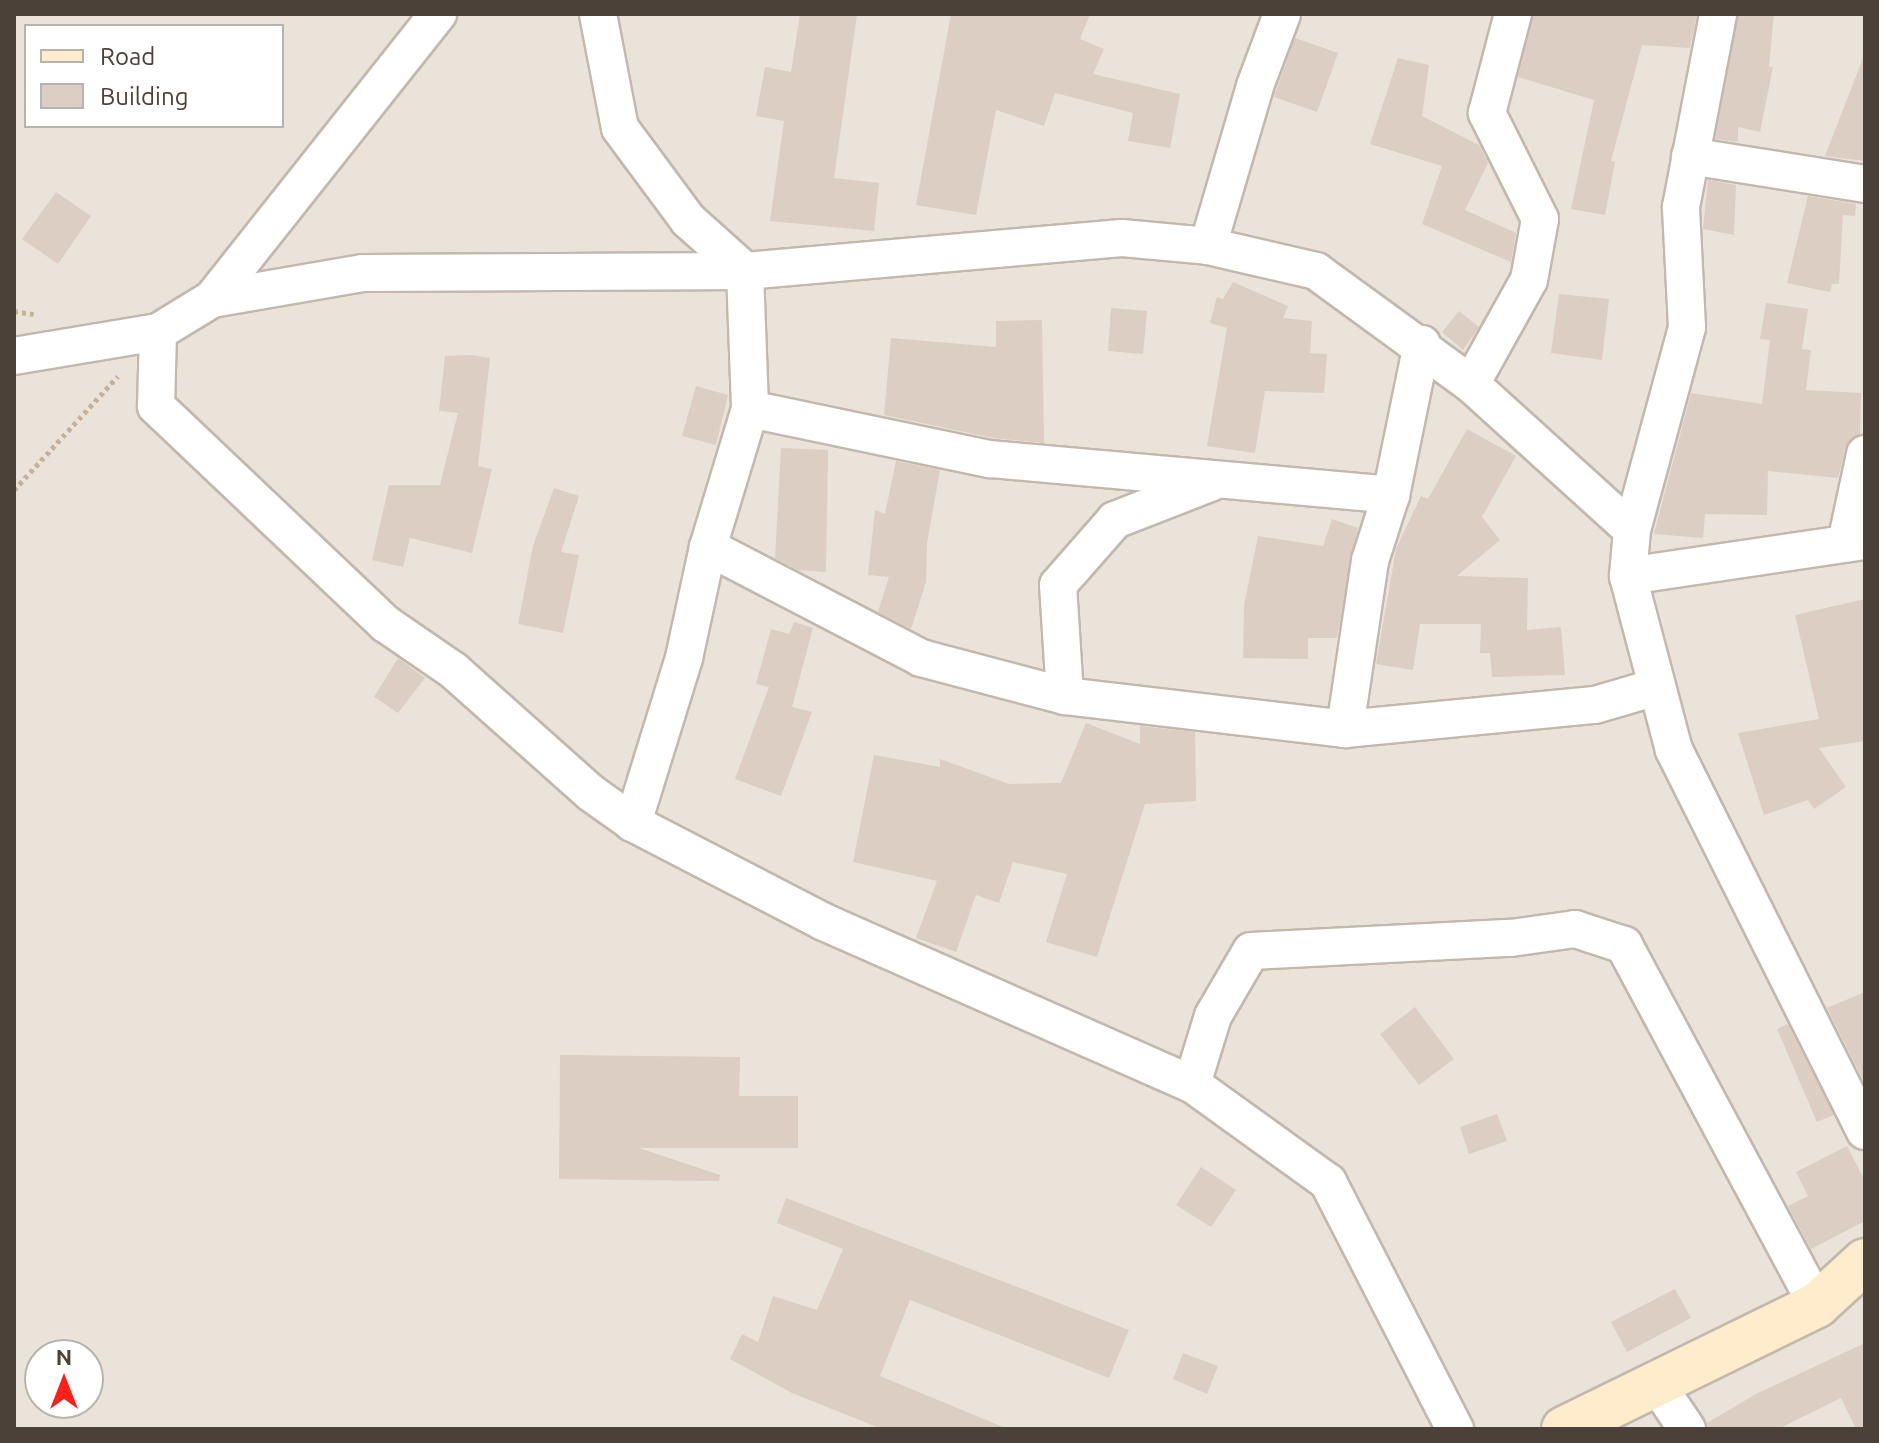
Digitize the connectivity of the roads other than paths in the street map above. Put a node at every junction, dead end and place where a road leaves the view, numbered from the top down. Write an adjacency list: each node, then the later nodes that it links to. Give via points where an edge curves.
1 (438, 14): 10 (street)
2 (598, 14): 9 (street, via 620,128 688,220)
3 (1282, 14): 8 (street)
4 (1513, 14): 14 (street, via 1487,113 1540,219 1529,280)
5 (1718, 14): 6 (street)
6 (1690, 156): 7 (street); 19 (street, via 1681,207 1687,327)
7 (1865, 184)
8 (1208, 246): 9 (street, via 1122,238); 12 (street, via 1316,271)
9 (745, 271): 10 (street, via 363,273); 15 (street)
10 (212, 299): 11 (street)
11 (158, 332): 13 (street); 26 (street, via 156,406 386,624 453,670 591,793)
12 (1422, 344): 14 (street); 18 (street)
13 (14, 356)
14 (1471, 384): 19 (street)
15 (750, 409): 17 (street, via 990,459); 21 (street)
16 (1865, 454): 20 (street)
17 (1215, 481): 18 (street); 24 (street, via 1115,520 1058,585)
18 (1391, 495): 25 (street, via 1370,561)
19 (1632, 530): 22 (street)
20 (1856, 542): 22 (street)
21 (708, 547): 24 (street, via 921,658); 26 (street, via 684,658)
22 (1628, 576): 23 (street)
23 (1656, 687): 25 (street, via 1595,705); 28 (street, via 1674,750)
24 (1065, 696): 25 (street)
25 (1345, 729)
26 (633, 823): 27 (street, via 824,922)
27 (1192, 1084): 30 (street, via 1213,1016 1251,951 1511,938 1575,929 1624,945); 32 (street, via 1328,1182)
28 (1865, 1131)
29 (1865, 1261): 30 (main road)
30 (1817, 1305): 31 (main road)
31 (1658, 1386): 33 (main road); 34 (street)
32 (1455, 1429)
33 (1564, 1429)
34 (1687, 1429)

